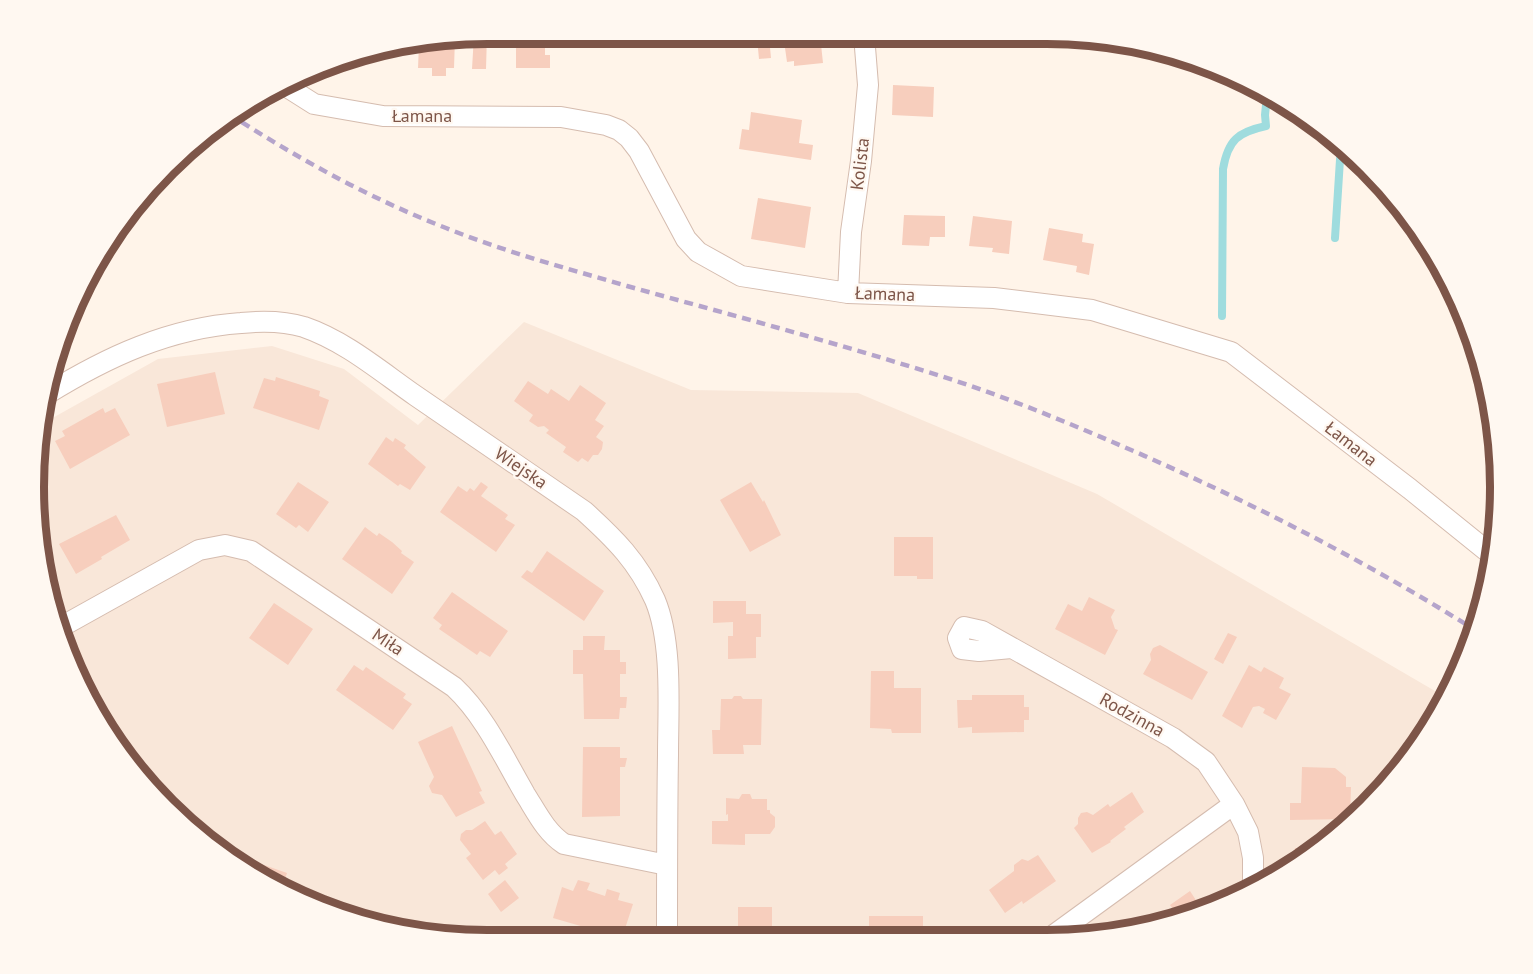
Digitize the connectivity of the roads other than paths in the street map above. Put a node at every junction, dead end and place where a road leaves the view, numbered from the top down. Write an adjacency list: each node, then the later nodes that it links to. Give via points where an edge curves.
1 (865, 44): 3 (street, Kolista, via 867,85)
2 (291, 89): 3 (street, Łamana, via 314,104 383,116 561,117 606,125 619,130 639,151 674,220 698,252 741,276)
3 (848, 293): 5 (street, Łamana, via 994,298 1092,310 1231,352)
4 (55, 389): 9 (street, Wiejska, via 127,350 171,335 256,322 303,327 347,348 584,511 630,556 660,614 668,691)
5 (1485, 550)
6 (65, 624): 9 (street, Miła, via 199,550 225,545 251,551 454,687 476,712 542,822 556,838 564,844)
7 (1011, 648): 8 (street, Rodzinna, via 1173,738 1206,762)
8 (1234, 804): 10 (street, Rodzinna, via 1248,832); 12 (street)
9 (667, 865): 11 (street, Wiejska)
10 (1253, 879)
11 (667, 930)
12 (1061, 930)

